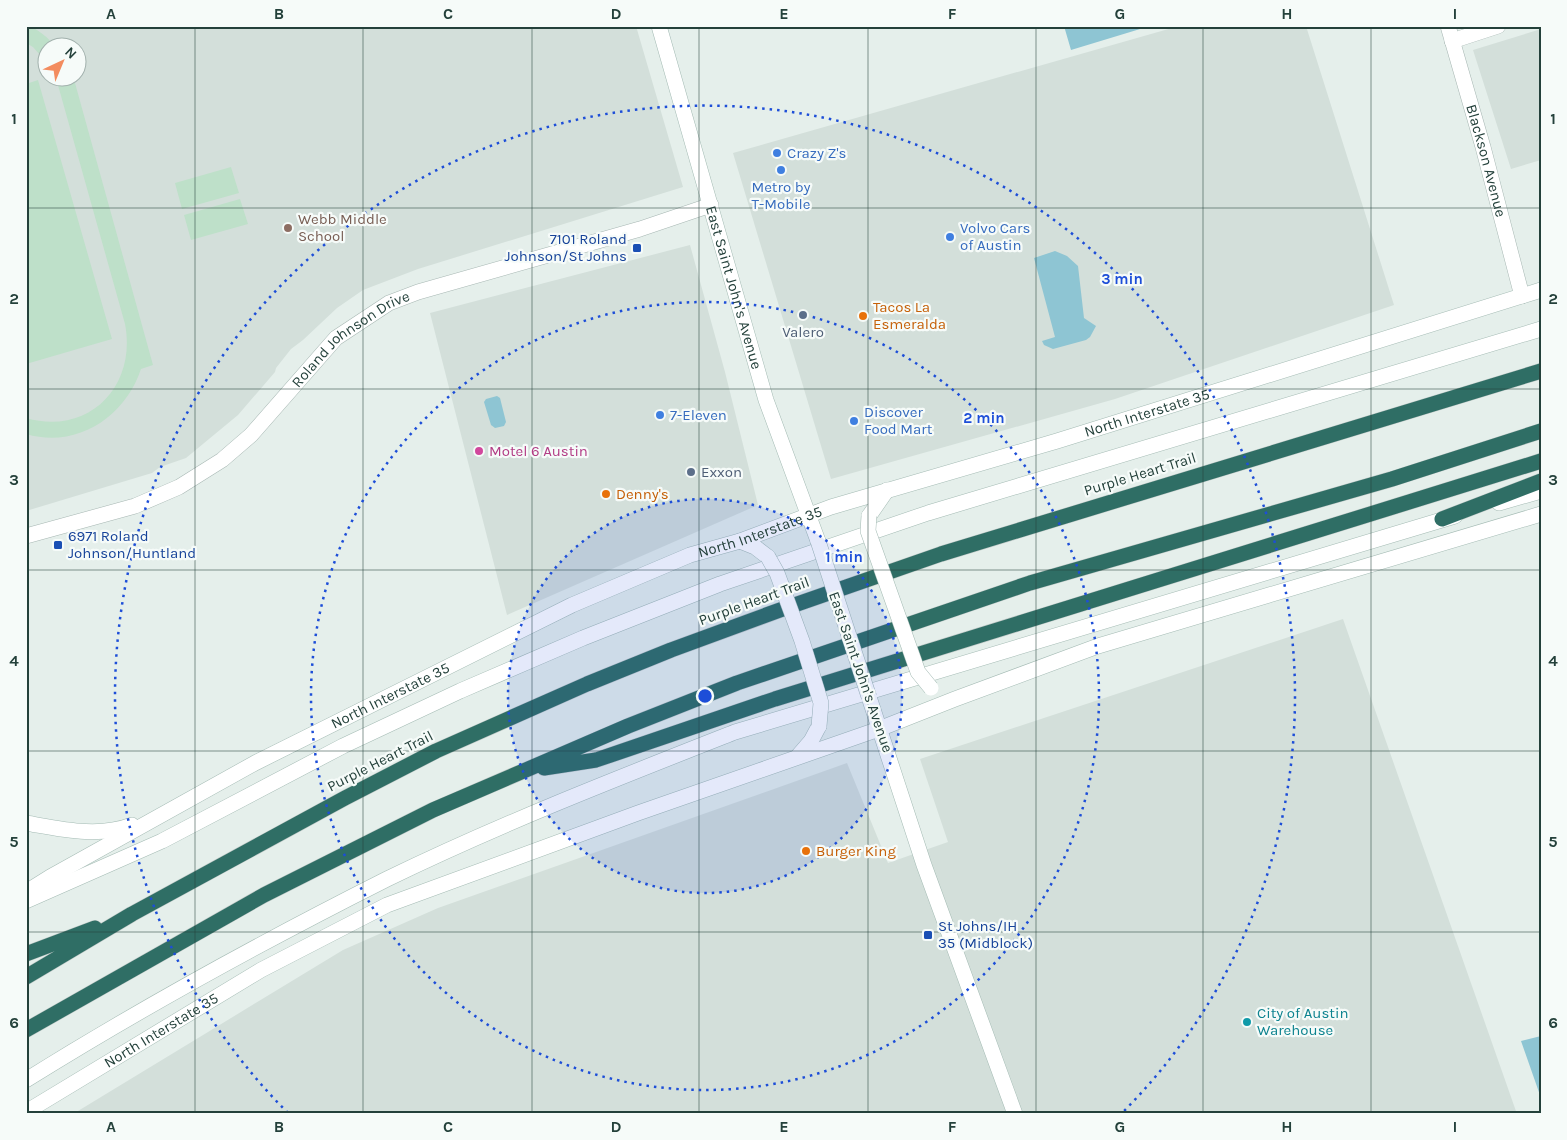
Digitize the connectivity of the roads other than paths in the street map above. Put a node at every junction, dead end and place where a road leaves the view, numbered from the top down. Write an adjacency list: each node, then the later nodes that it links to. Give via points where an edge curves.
1 (659, 26): 5 (main road, East Saint John's Avenue)
2 (1448, 26): 4 (main road, Blackson Avenue)
3 (1498, 26): 4 (main road)
4 (1452, 41): 7 (main road, Blackson Avenue)
5 (711, 205): 15 (main road, East Saint John's Avenue, via 766,400); 18 (main road, Roland Johnson Drive, via 389,303 336,338 252,435 222,460 179,487 135,506)
6 (1541, 290): 7 (main road, North Interstate 35)
7 (1522, 296): 13 (main road, North Interstate 35, via 1057,441)
8 (1541, 329): 27 (main road, via 928,513 720,584 460,691 343,746 162,841)
9 (1541, 371): 28 (highway, Purple Heart Trail, via 941,554 671,650 436,751)
10 (1541, 431): 23 (highway, via 1392,479 1030,583 738,683)
11 (1541, 461): 23 (highway, via 775,699 596,760)
12 (1541, 481): 17 (highway)
13 (887, 490): 15 (main road, North Interstate 35); 20 (main road, bridge, via 869,516 868,531 918,672 931,688)
14 (1541, 492): 17 (main road)
15 (808, 514): 19 (main road, North Interstate 35); 21 (main road, East Saint John's Avenue, bridge)
16 (1541, 514): 20 (main road, North Interstate 35, via 1098,646)
17 (1442, 520): 32 (main road, via 735,732 506,825 389,879 119,1023)
18 (26, 536)
19 (740, 541): 22 (main road, bridge, via 768,557 777,573 820,703 820,726); 24 (main road, North Interstate 35, via 690,556 572,605 255,764)
20 (955, 699): 21 (main road, North Interstate 35)
21 (879, 729): 22 (main road, North Interstate 35); 35 (main road, East Saint John's Avenue, via 924,865)
22 (797, 757): 33 (main road, North Interstate 35, via 387,905 261,970)
23 (520, 772): 31 (highway, via 433,810 264,895)
24 (171, 810): 25 (main road, via 120,829 80,832); 26 (main road, North Interstate 35)
25 (26, 824)
26 (26, 892)
27 (26, 901)
28 (132, 914): 29 (highway); 30 (highway, Purple Heart Trail)
29 (26, 954)
30 (26, 977)
31 (26, 1030)
32 (26, 1080)
33 (42, 1108): 34 (main road, North Interstate 35)
34 (26, 1112)
35 (1016, 1114)

